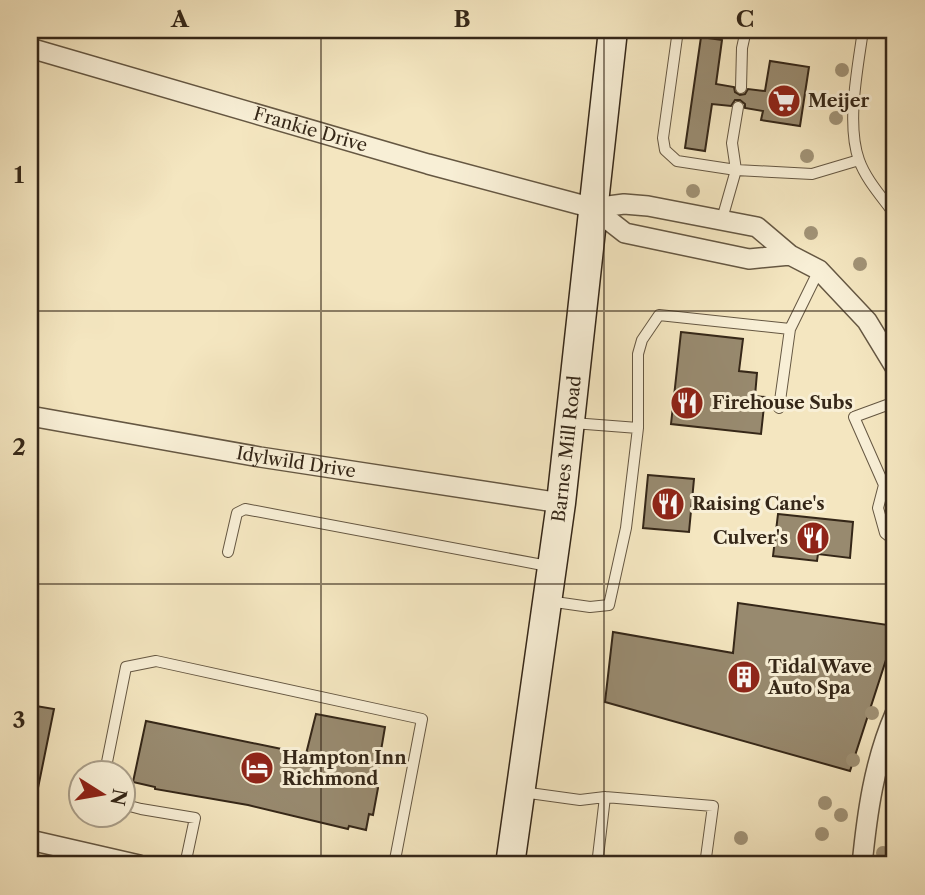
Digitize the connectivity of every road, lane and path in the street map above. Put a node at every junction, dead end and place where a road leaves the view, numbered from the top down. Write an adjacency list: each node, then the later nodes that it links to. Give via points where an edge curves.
1 (613, 30): 10 (street, Barnes Mill Road)
2 (678, 30): 9 (lane, via 665,150 677,161)
3 (746, 30): 6 (lane)
4 (863, 30): 8 (lane, via 853,117)
5 (30, 48): 10 (street, Frankie Drive)
6 (741, 88)
7 (738, 107): 9 (lane, via 732,143)
8 (859, 160): 9 (lane, via 812,174); 11 (lane)
9 (736, 170): 12 (lane)
10 (593, 208): 12 (street, via 648,206); 13 (street, via 625,233 750,259); 20 (street, Barnes Mill Road)
11 (895, 215)
12 (723, 219): 13 (street, via 757,227)
13 (790, 255): 14 (street)
14 (819, 270): 15 (lane); 16 (street, via 867,321)
15 (790, 330): 18 (lane); 21 (lane, via 659,315 638,354)
16 (895, 367)
17 (895, 402): 23 (lane, via 854,417 884,485 878,508 885,533)
18 (779, 408)
19 (30, 416): 22 (street, Idylwild Drive)
20 (568, 423): 21 (lane); 22 (street, Barnes Mill Road)
21 (638, 428): 26 (lane, via 609,605)
22 (561, 503): 25 (street, Barnes Mill Road)
23 (895, 541)
24 (228, 552): 25 (lane, via 237,513 245,509)
25 (552, 567): 26 (street, Barnes Mill Road)
26 (548, 601): 29 (street, Barnes Mill Road)
27 (895, 714): 39 (street, via 877,765)
28 (108, 758): 35 (lane, via 126,667 156,661 422,719)
29 (521, 792): 30 (lane, via 580,800); 36 (street, Barnes Mill Road)
30 (605, 797): 37 (lane); 38 (lane, via 713,806)
31 (136, 807): 34 (lane, via 195,818)
32 (30, 840): 33 (street)
33 (139, 865)
34 (185, 865)
35 (394, 865)
36 (510, 865)
37 (597, 865)
38 (705, 865)
39 (862, 865)

